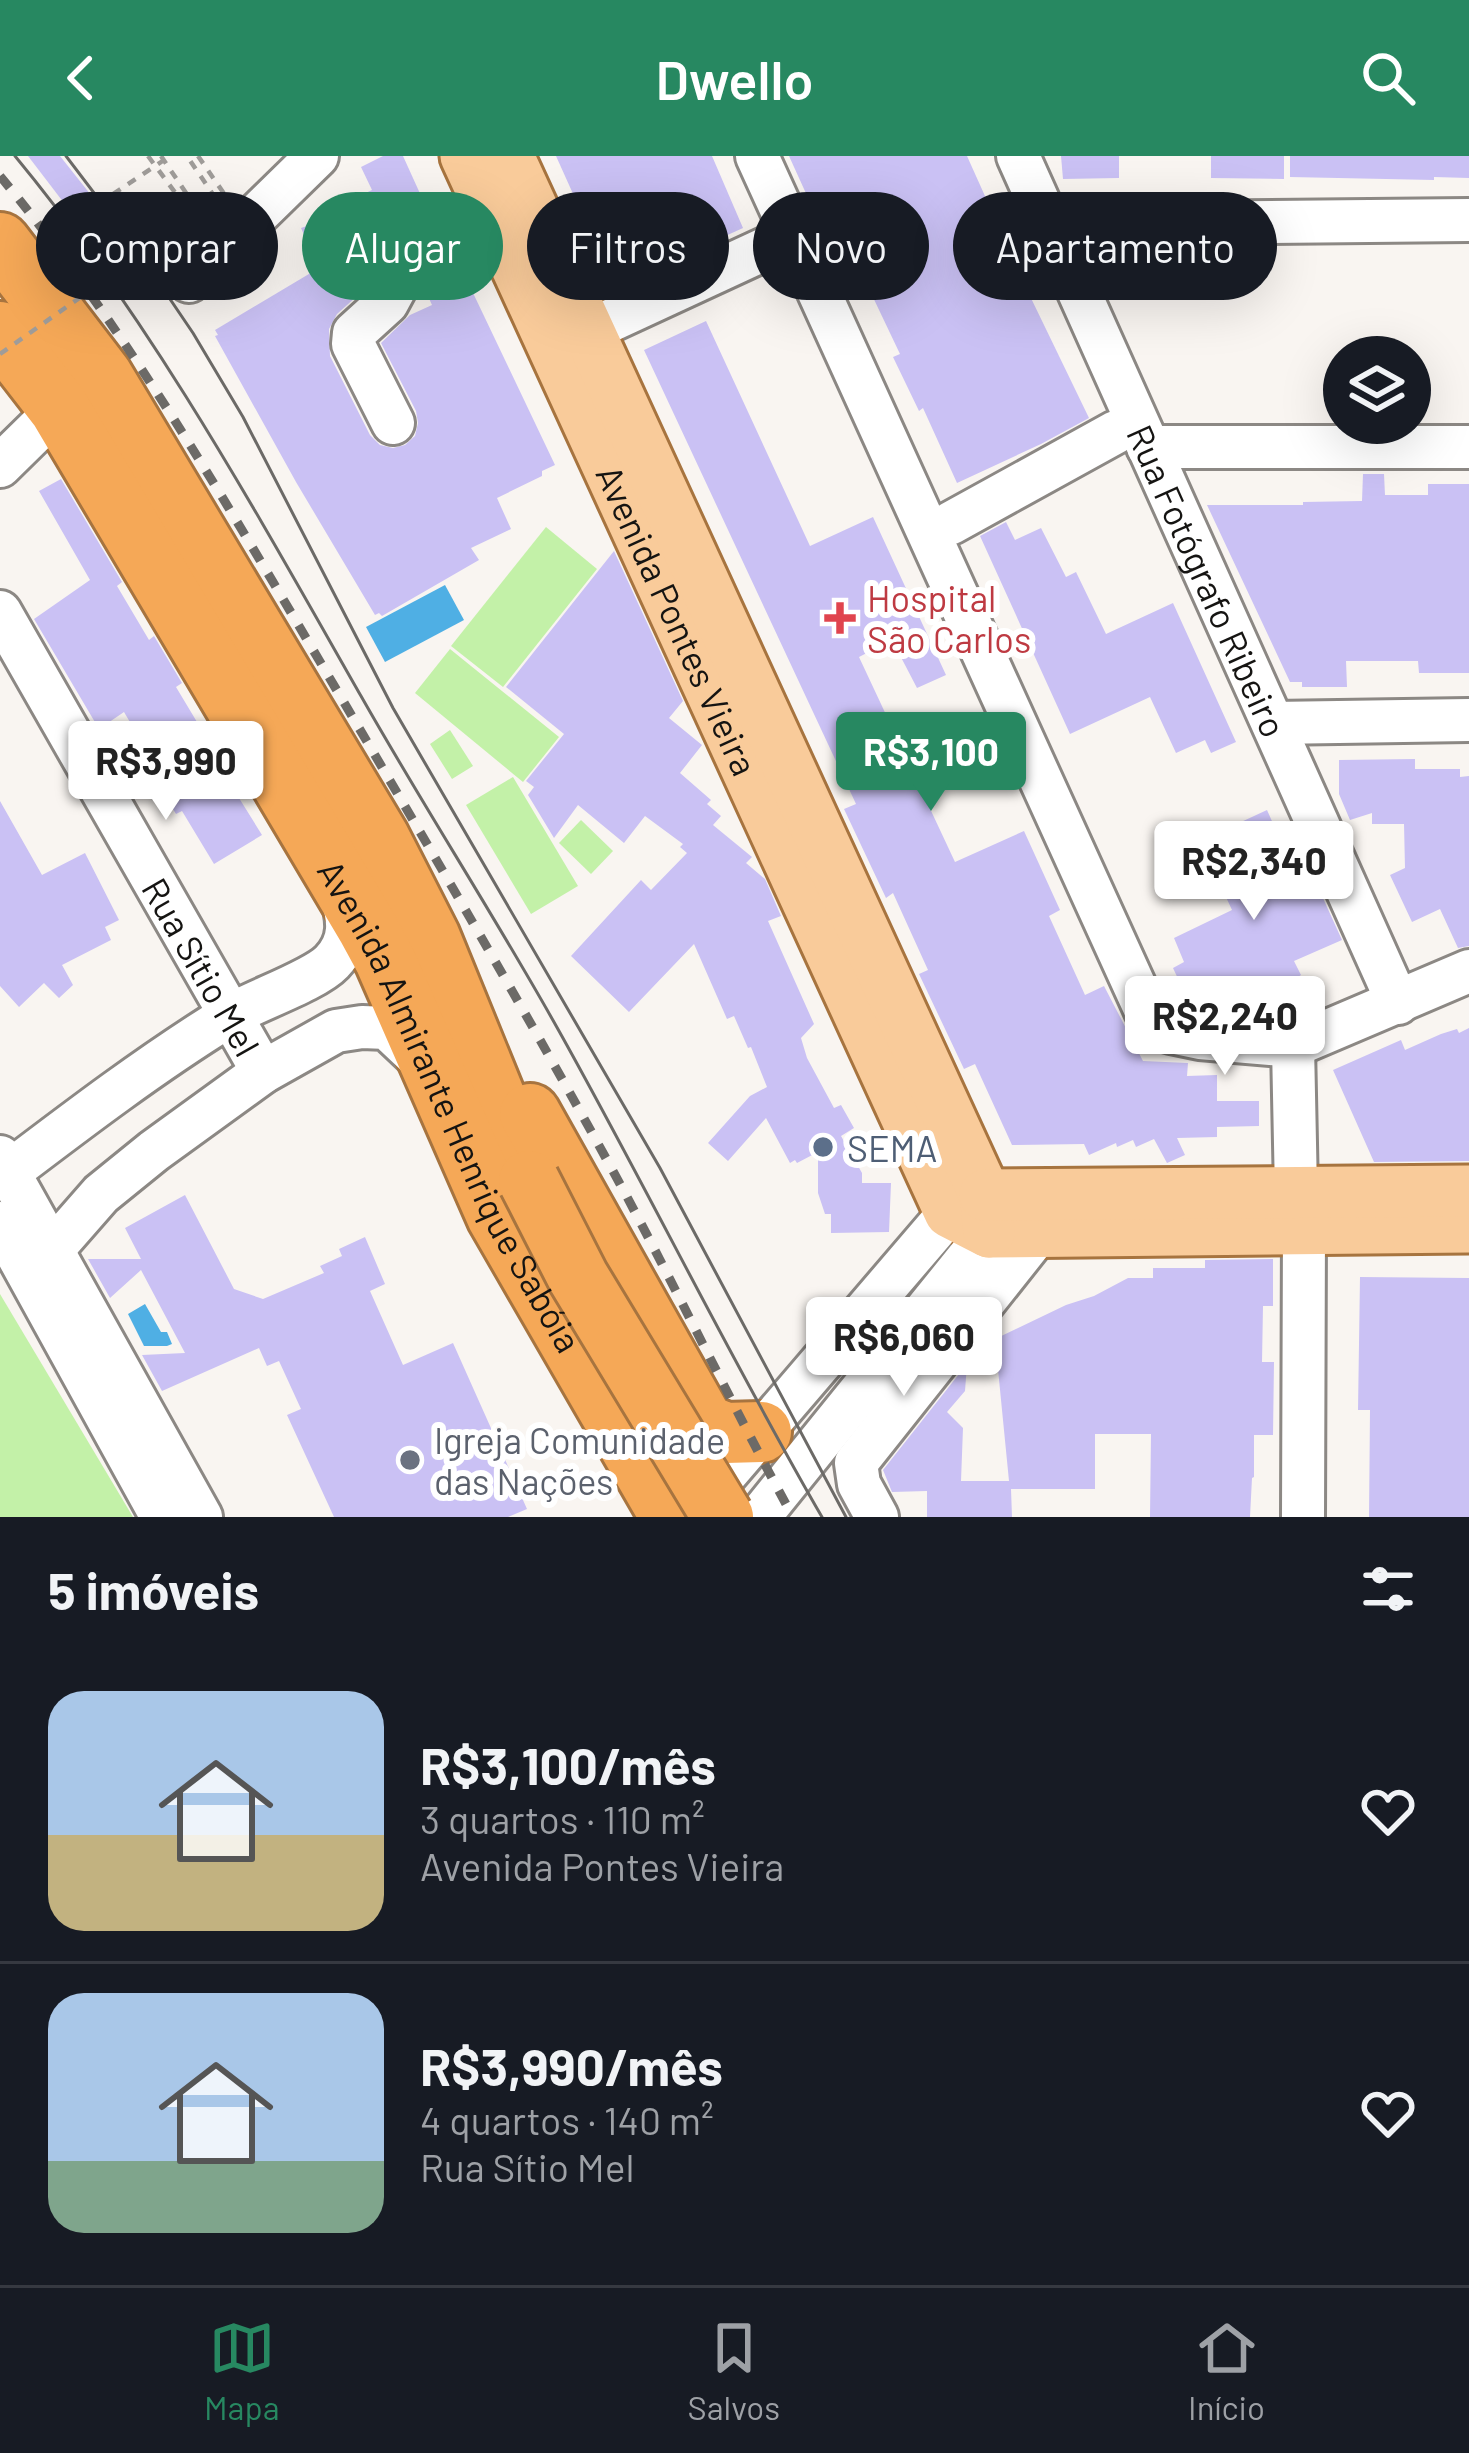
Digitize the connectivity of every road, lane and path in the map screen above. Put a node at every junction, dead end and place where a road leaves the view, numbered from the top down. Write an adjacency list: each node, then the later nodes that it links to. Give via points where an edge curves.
1 (148, 156): 2 (path, bridge, via 188,210 212,193)
2 (187, 156)
3 (198, 156): 26 (path, bridge, via 225,195)
4 (316, 156): 15 (street)
5 (466, 156): 12 (main road, Avenida Pontes Vieira)
6 (508, 156): 24 (main road, Avenida Pontes Vieira)
7 (758, 156): 13 (street)
8 (1018, 156): 14 (street, Rua Fotógrafo Ribeiro)
9 (162, 158): 10 (path); 11 (path)
10 (115, 192)
11 (185, 192)
12 (483, 192)
13 (774, 192)
14 (1035, 192)
15 (278, 193)
16 (1469, 220): 17 (street)
17 (1277, 222)
18 (503, 235): 48 (main road, Avenida Pontes Vieira)
19 (0, 243): 37 (highway, Avenida Almirante Henrique Sabóia, via 102,376 379,838)
20 (753, 254): 24 (street)
21 (390, 300): 28 (street, via 354,333 353,344)
22 (822, 300): 41 (street, via 1146,1011 1171,1032)
23 (1079, 300): 29 (street, Rua Fotógrafo Ribeiro)
24 (587, 331): 48 (main road, Avenida Pontes Vieira)
25 (0, 332): 27 (highway, Avenida Almirante Henrique Sabóia)
26 (0, 354)
27 (59, 408): 31 (street); 36 (highway, Avenida Almirante Henrique Sabóia)
28 (393, 423)
29 (1132, 439): 30 (street); 32 (street); 35 (street, Rua Fotógrafo Ribeiro)
30 (1469, 447)
31 (0, 466)
32 (952, 523)
33 (0, 612): 40 (street, Rua Sítio Mel)
34 (1469, 720): 35 (street)
35 (1273, 723): 39 (street, Rua Fotógrafo Ribeiro)
36 (331, 865): 40 (street, via 349,932 343,948 329,966); 42 (highway, Avenida Almirante Henrique Sabóia, via 385,960)
37 (430, 938): 46 (highway, Avenida Almirante Henrique Sabóia); 53 (highway, via 704,1424)
38 (1469, 971): 39 (street)
39 (1398, 1003): 41 (street)
40 (230, 1015): 43 (street, Rua Sítio Mel); 44 (street)
41 (1293, 1046): 47 (street)
42 (433, 1071): 43 (street, via 387,1028 362,1027 336,1031); 46 (highway, Avenida Almirante Henrique Sabóia)
43 (263, 1072): 52 (street, via 101,1194)
44 (3, 1176): 52 (street)
45 (1469, 1192): 47 (main road)
46 (513, 1198): 56 (highway, Avenida Almirante Henrique Sabóia); 58 (highway, Avenida Almirante Henrique Sabóia, bridge, via 578,1277)
47 (1300, 1210): 48 (main road); 50 (main road); 51 (main road); 61 (street)
48 (975, 1213): 51 (main road); 53 (street); 59 (street)
49 (0, 1222): 54 (street)
50 (1469, 1227)
51 (1040, 1232): 60 (street, via 856,1462)
52 (52, 1250): 55 (street)
53 (761, 1432): 57 (street)
54 (162, 1517)
55 (201, 1517)
56 (671, 1517)
57 (690, 1517)
58 (723, 1517)
59 (759, 1517)
60 (877, 1517)
61 (1303, 1517)

